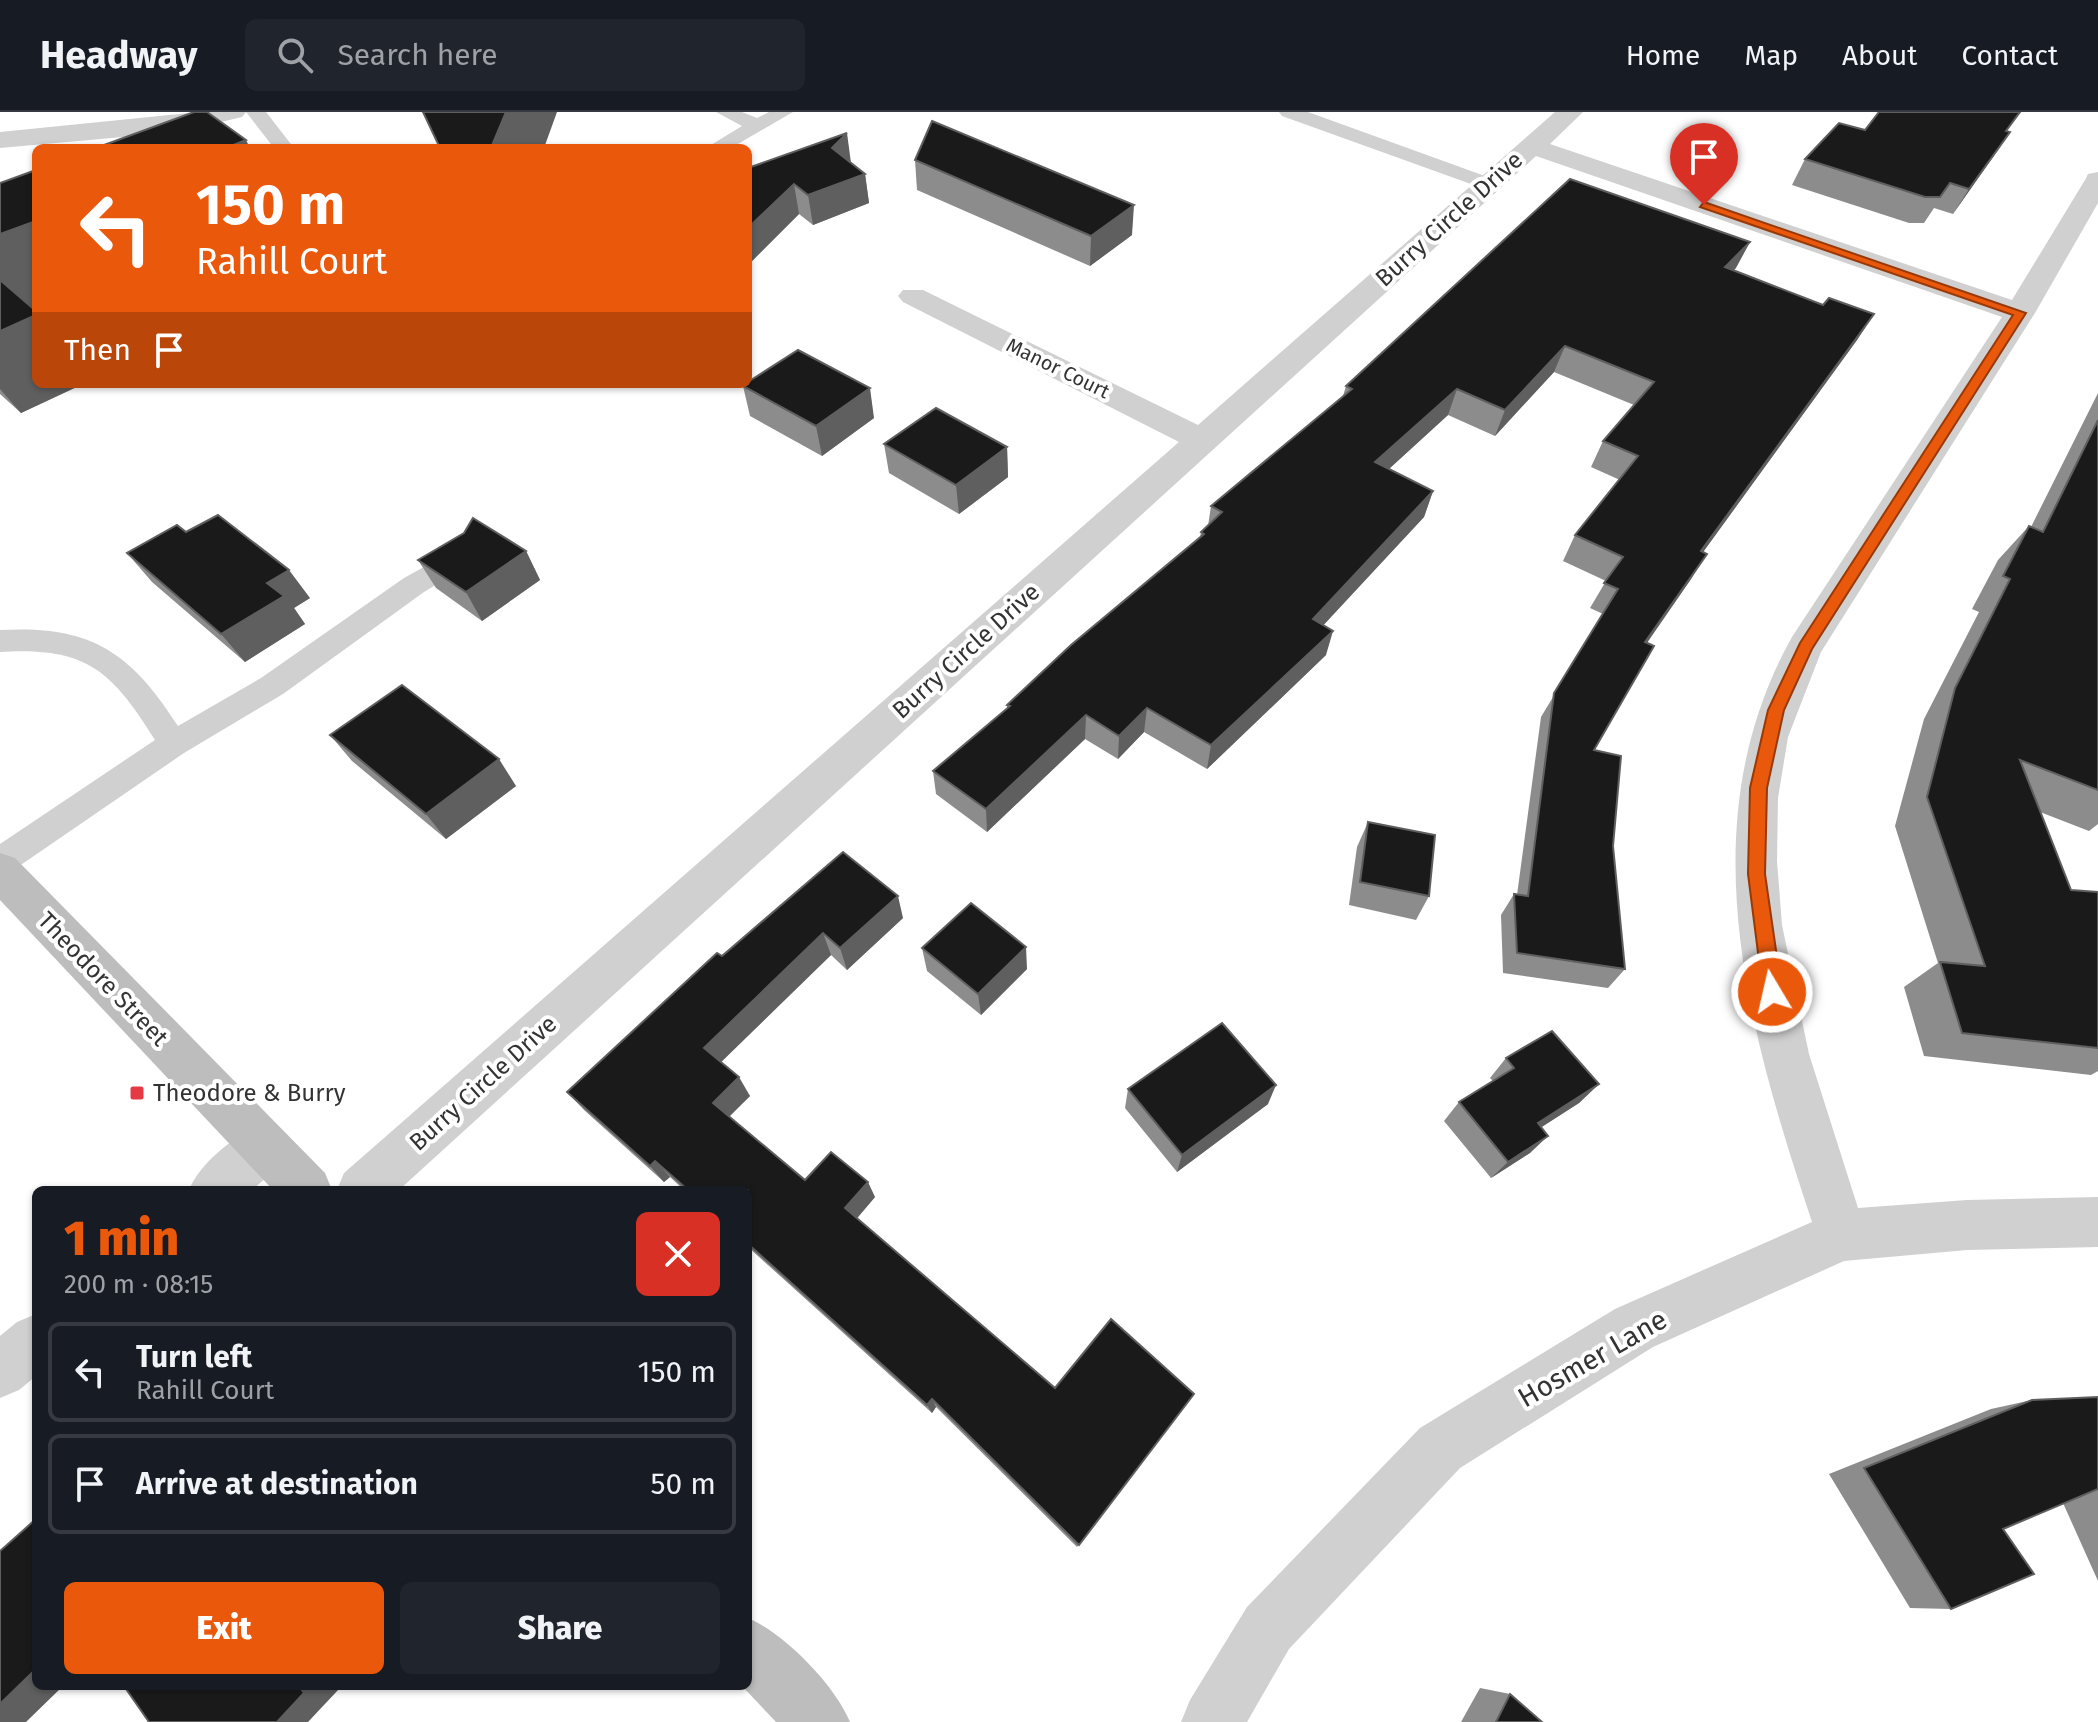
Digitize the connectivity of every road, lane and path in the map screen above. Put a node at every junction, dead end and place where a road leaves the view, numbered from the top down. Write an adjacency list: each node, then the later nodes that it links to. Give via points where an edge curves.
1 (233, 112): 8 (street, via 179,124)
2 (256, 112): 9 (lane)
3 (726, 112): 7 (lane)
4 (783, 112): 7 (lane)
5 (1289, 112): 13 (lane)
6 (1570, 112): 11 (street, Burry Circle Drive)
7 (758, 126): 10 (lane)
8 (0, 140)
9 (281, 144)
10 (724, 144)
11 (1531, 146): 13 (street, Burry Circle Drive); 15 (street)
12 (2098, 180): 15 (street)
13 (1489, 184): 16 (street, Burry Circle Drive)
14 (913, 296): 16 (street, Manor Court)
15 (2020, 313): 27 (street, via 1805,647 1768,738 1759,788 1757,874 1768,969 1802,1121)
16 (1202, 440): 25 (street, Burry Circle Drive)
17 (468, 552): 19 (lane, via 272,686)
18 (0, 641): 19 (lane, via 68,642 100,653 143,694)
19 (173, 744): 20 (lane)
20 (0, 861)
21 (0, 871): 22 (main road, Theodore Street)
22 (265, 1147): 23 (street); 24 (main road, Theodore Street)
23 (219, 1186)
24 (303, 1186)
25 (366, 1186)
26 (2098, 1222): 27 (street, Hosmer Lane)
27 (1842, 1235): 32 (street, Hosmer Lane, via 1634,1328 1440,1448 1268,1628)
28 (32, 1344): 29 (street)
29 (0, 1371)
30 (752, 1652): 31 (main road)
31 (819, 1722)
32 (1212, 1722)

